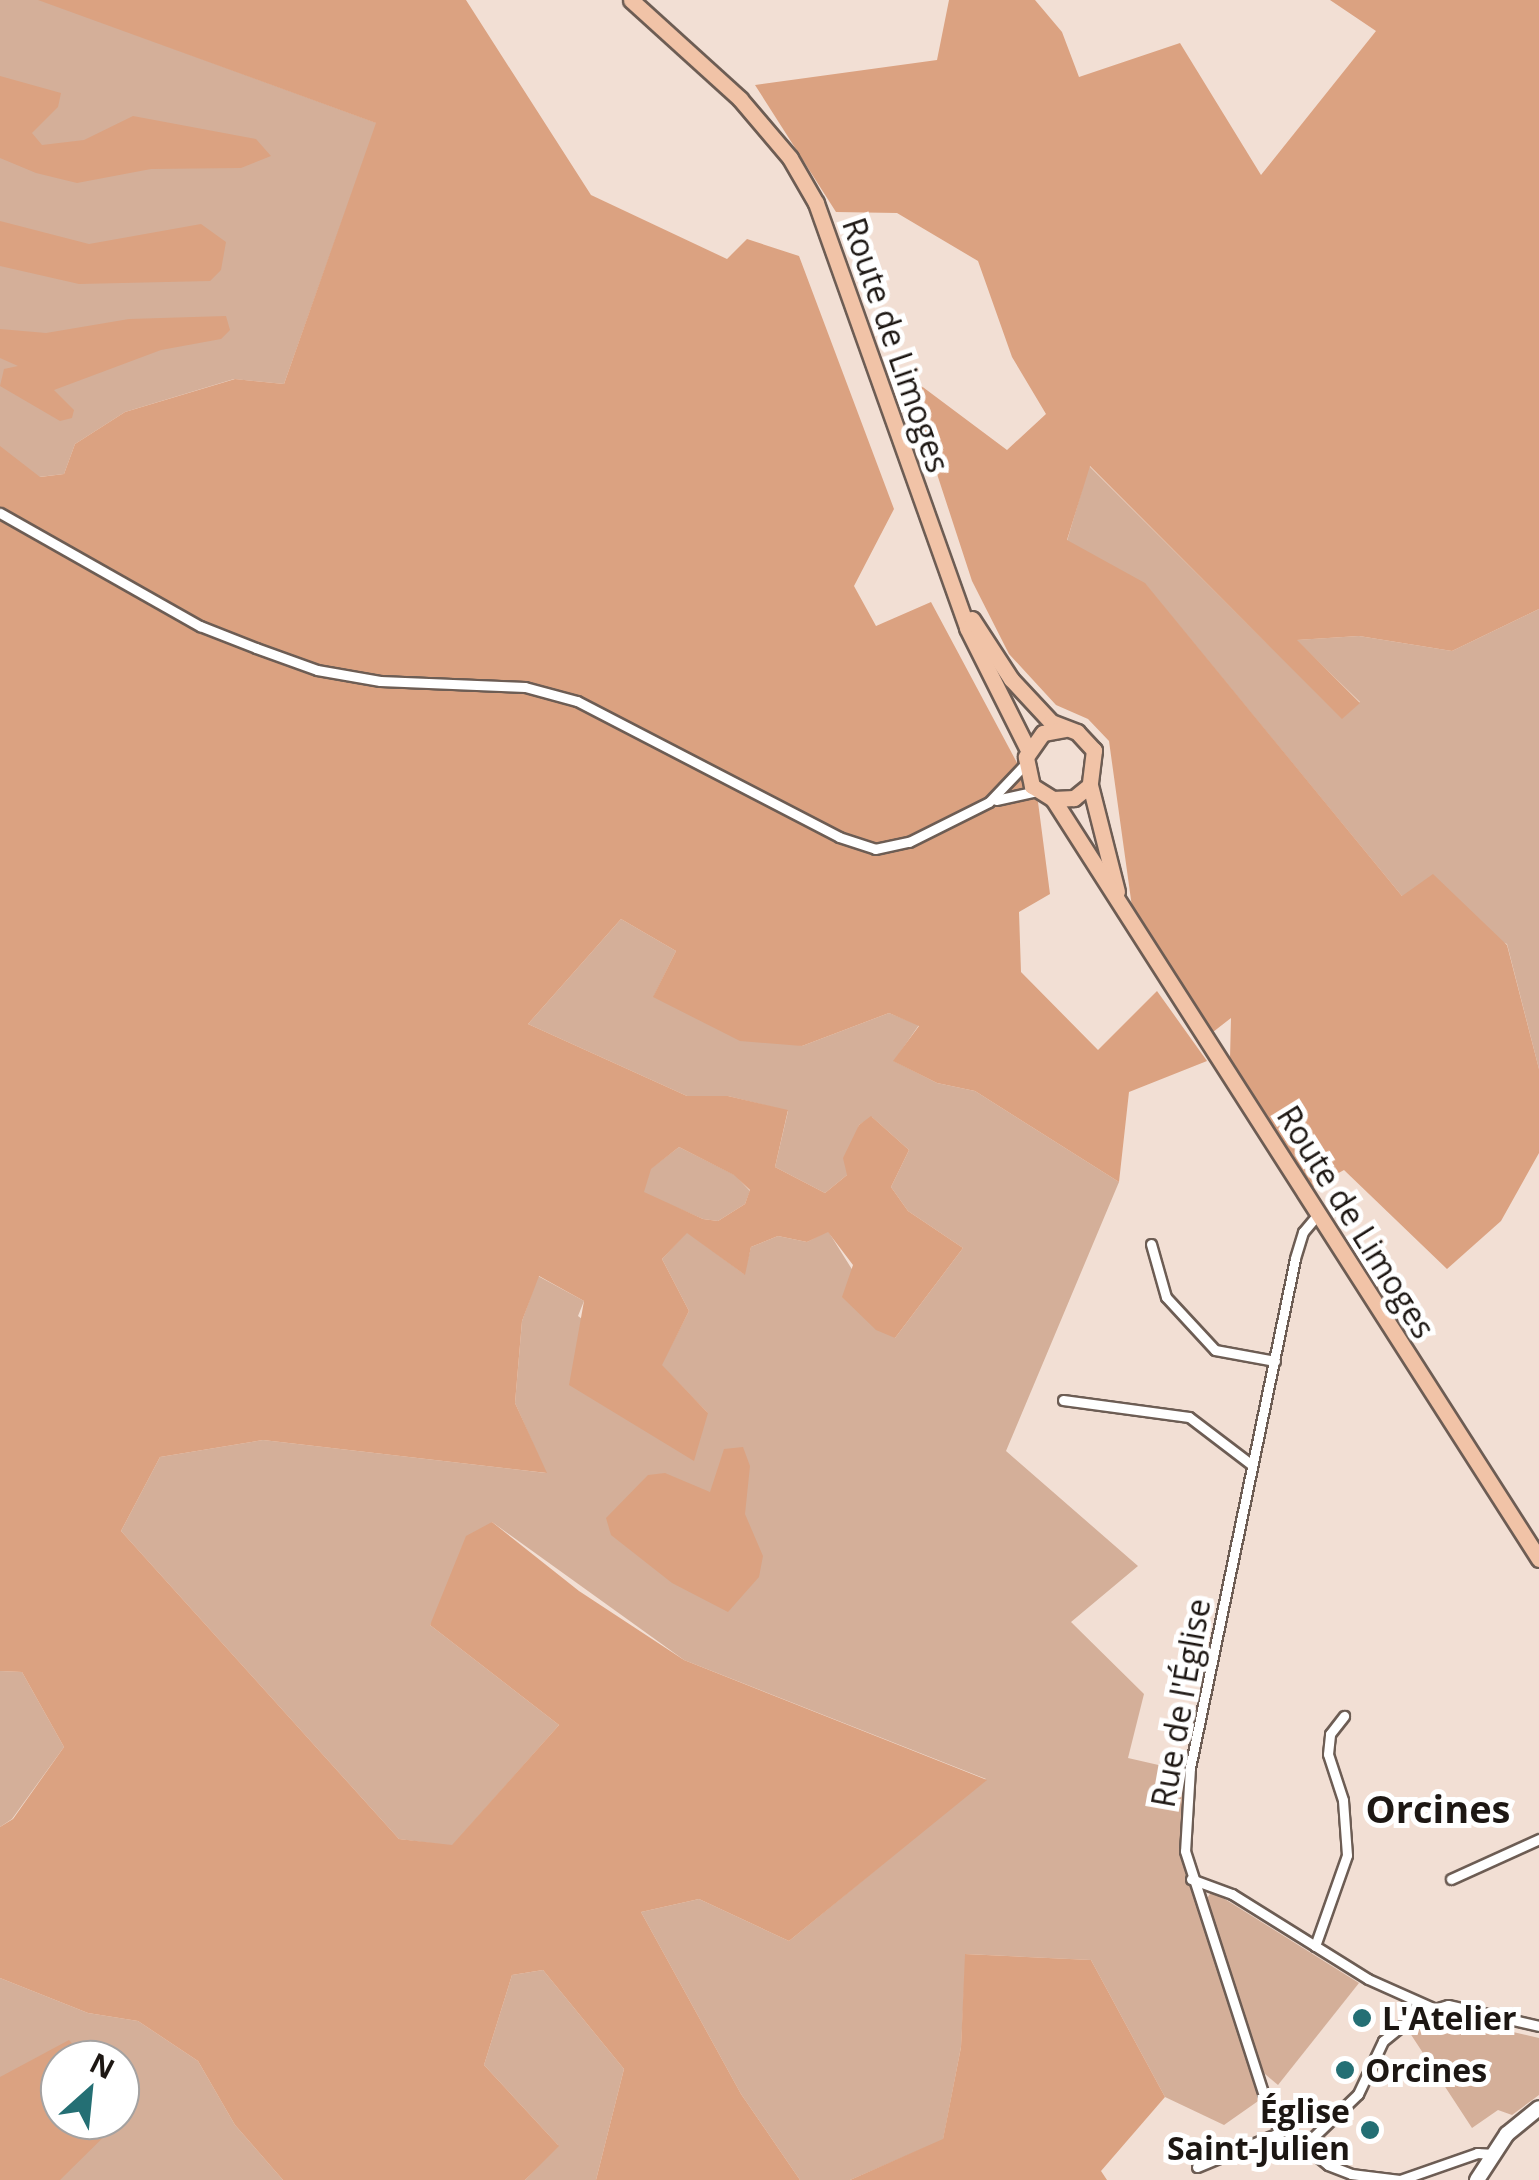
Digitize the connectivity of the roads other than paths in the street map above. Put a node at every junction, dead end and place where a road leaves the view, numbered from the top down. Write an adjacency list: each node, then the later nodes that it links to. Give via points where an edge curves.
1 (631, 0): 3 (main road, Route de Limoges, via 740,99 790,158 816,203)
2 (0, 513): 9 (street, via 200,626 256,648 317,670 380,681 525,687 577,701 839,837 875,849 910,842)
3 (956, 597): 4 (main road, Route de Limoges, via 1011,679); 5 (main road, Route de Limoges)
4 (1065, 728): 5 (main road, via 1043,733); 6 (main road, via 1094,750)
5 (1026, 757): 7 (main road); 9 (street)
6 (1090, 785): 8 (main road, via 1074,798); 10 (main road, Route de Limoges)
7 (1038, 791): 8 (main road); 9 (street)
8 (1053, 799): 10 (main road, Route de Limoges)
9 (989, 802)
10 (1124, 915): 11 (main road, Route de Limoges)
11 (1319, 1213): 13 (street, Rue de l'Église, via 1299,1245); 16 (main road, Route de Limoges)
12 (1151, 1244): 13 (street, via 1166,1297 1216,1350)
13 (1275, 1360): 15 (street, Rue de l'Église)
14 (1063, 1400): 15 (street, via 1189,1417)
15 (1252, 1465): 19 (street, Rue de l'Église, via 1188,1779 1185,1852)
16 (1539, 1559)
17 (1344, 1716): 21 (street, via 1330,1734 1328,1754 1343,1800 1346,1855)
18 (1539, 1839): 20 (street)
19 (1191, 1879): 21 (street, via 1232,1894); 25 (street, Rue de l'Église, via 1261,2099)
20 (1450, 1879)
21 (1314, 1946): 22 (street)
22 (1431, 2007): 23 (street); 26 (street, via 1383,2041 1358,2094)
23 (1539, 2026)
24 (1539, 2108): 27 (main road)
25 (1284, 2131): 26 (street, Rue de l'Église); 28 (street)
26 (1304, 2146): 29 (street, Rue de l'Église)
27 (1494, 2154): 29 (street, via 1477,2153 1400,2180); 31 (main road)
28 (1197, 2167)
29 (1337, 2170): 30 (street)
30 (1328, 2180)
31 (1477, 2180)

